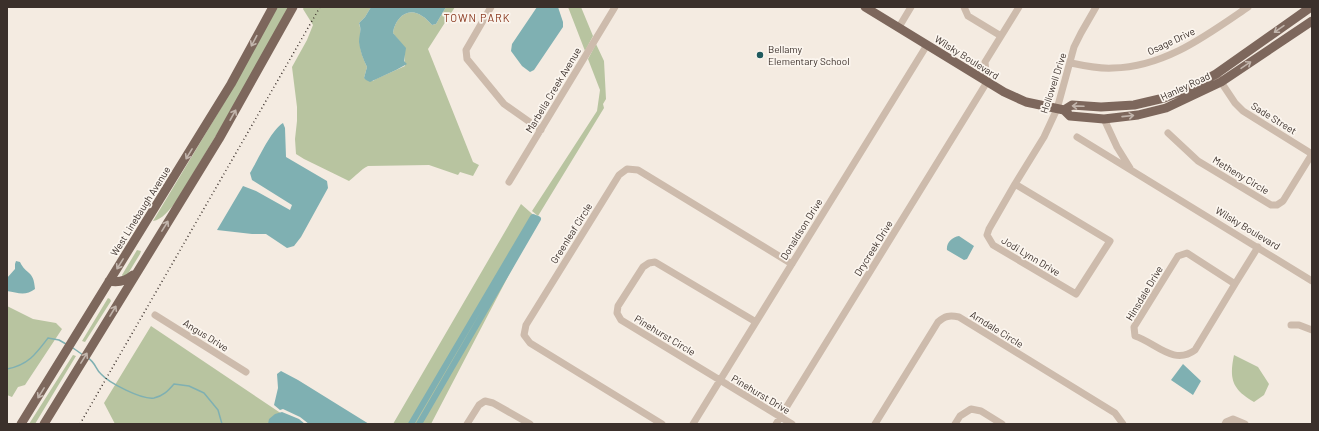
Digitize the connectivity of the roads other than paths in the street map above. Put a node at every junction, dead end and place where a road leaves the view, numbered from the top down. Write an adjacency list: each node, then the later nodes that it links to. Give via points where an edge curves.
1 (273, 7): 28 (main road, West Linebaugh Avenue, one-way to 28)
2 (293, 7): 28 (main road, West Linebaugh Avenue, one-way to 2, via 219,139)
3 (491, 7): 21 (street, via 466,50 467,59 504,104)
4 (614, 7): 21 (street, Marbella Creek Avenue)
5 (865, 7): 13 (main road, Wilsky Boulevard)
6 (911, 7): 13 (street)
7 (964, 7): 14 (street, via 968,16)
8 (1019, 7): 14 (street)
9 (1096, 7): 16 (street, Hollowell Drive, via 1074,47)
10 (1248, 7): 16 (street, Osage Drive, via 1192,45 1155,62 1113,68)
11 (1312, 7): 17 (main road, Hanley Road, one-way to 17)
12 (1312, 21): 17 (main road, Hanley Road, one-way to 12)
13 (898, 28): 15 (main road, Wilsky Boulevard)
14 (1001, 36): 18 (street, via 985,62)
15 (927, 45): 18 (main road, Wilsky Boulevard); 30 (street, Donaldson Drive)
16 (1071, 63): 19 (street, Hollowell Drive)
17 (1218, 78): 19 (main road, Hanley Road, one-way to 19, via 1164,98 1134,105 1072,105); 20 (main road, Hanley Road, one-way to 17, via 1138,115 1166,108); 24 (street, Sade Street, via 1243,111)
18 (987, 82): 19 (main road, Wilsky Boulevard, via 1020,100); 41 (street, Drycreek Drive)
19 (1060, 109): 20 (main road, Hanley Road, via 1070,116); 27 (street, Hollowell Drive)
20 (1104, 119): 25 (street, Wilsky Boulevard, via 1117,147)
21 (541, 130): 26 (street, Marbella Creek Avenue)
22 (1168, 133): 24 (street, Metheny Circle, via 1198,161 1271,205 1278,205 1283,201)
23 (1077, 137): 25 (street, Wilsky Boulevard)
24 (1312, 154)
25 (1132, 170): 29 (street, Wilsky Boulevard)
26 (509, 182)
27 (1016, 184): 27 (street, Jodi Lynn Drive, via 988,228 987,235 993,245 1076,294 1110,241)
28 (148, 236): 31 (main road, West Linebaugh Avenue); 33 (main road, West Linebaugh Avenue, one-way to 33)
29 (1258, 247): 32 (street, Wilsky Boulevard); 34 (street, Hinsdale Drive)
30 (792, 264): 36 (street, Donaldson Drive); 46 (street, Greenleaf Circle, via 638,170 627,169 618,175 526,325 524,335 530,344)
31 (137, 271): 33 (main road, via 123,281); 43 (main road, West Linebaugh Avenue, one-way to 31)
32 (1312, 280)
33 (110, 281): 42 (main road, West Linebaugh Avenue, one-way to 42)
34 (1235, 284): 34 (street, Hinsdale Drive, via 1195,350 1188,356 1173,356 1135,336 1134,327 1178,256 1187,253)
35 (155, 315): 39 (street, Angus Drive)
36 (756, 322): 40 (street, Donaldson Drive); 40 (street, Pinehurst Circle, via 655,262 643,267 618,306 617,313 621,320)
37 (1291, 325): 38 (street)
38 (1312, 330)
39 (246, 372)
40 (720, 380): 41 (street, Pinehurst Drive); 47 (street, Donaldson Drive)
41 (780, 417): 48 (street, Drycreek Drive); 49 (street, Pinehurst Drive)
42 (21, 424)
43 (44, 424)
44 (467, 424): 45 (street, via 478,405 485,401)
45 (530, 424)
46 (662, 424)
47 (693, 424)
48 (776, 424)
49 (792, 424)
50 (875, 424): 53 (street, Arndale Circle, via 938,322 951,315 959,317 1115,413)
51 (955, 424): 52 (street, via 960,416 971,409 981,411)
52 (1002, 424)
53 (1123, 424)
54 (1225, 424): 55 (street, via 1233,419)
55 (1245, 424)

